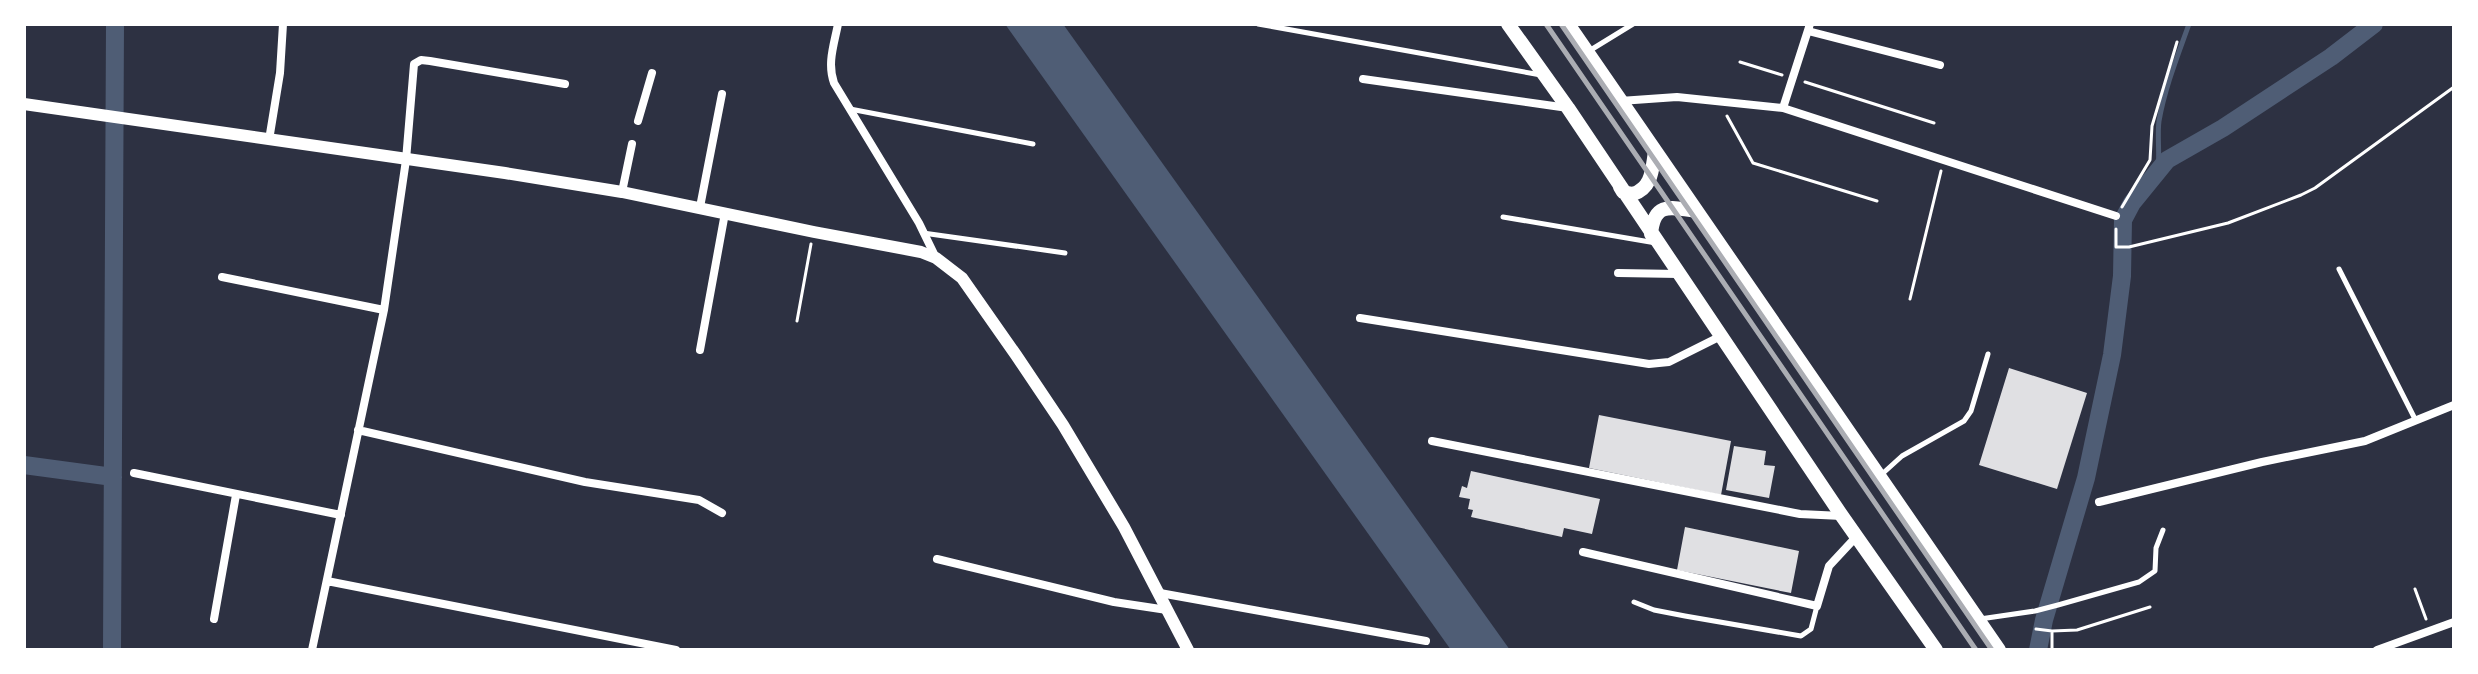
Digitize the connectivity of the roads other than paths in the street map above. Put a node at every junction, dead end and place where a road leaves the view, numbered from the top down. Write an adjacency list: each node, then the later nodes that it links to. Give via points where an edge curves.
1 (283, 24): 21 (street)
2 (838, 24): 19 (street, via 830,72)
3 (1258, 24): 11 (lane)
4 (1508, 24): 11 (main road)
5 (1568, 24): 8 (main road)
6 (1633, 24): 8 (lane)
7 (1809, 27): 9 (street); 18 (street)
8 (1588, 51): 15 (main road)
9 (1940, 65)
10 (652, 73): 20 (street)
11 (1545, 76): 17 (main road)
12 (1363, 79): 17 (street)
13 (565, 84): 25 (street, via 417,61)
14 (722, 94): 28 (street)
15 (1620, 101): 18 (street, via 1677,97); 24 (main road)
16 (24, 104): 21 (main road)
17 (1568, 108): 26 (main road)
18 (1783, 108): 31 (street)
19 (849, 109): 23 (lane); 33 (street)
20 (638, 121)
21 (269, 140): 25 (main road)
22 (632, 144): 27 (street)
23 (1033, 144)
24 (1655, 152): 26 (main road, via 1651,177 1639,193 1623,192); 29 (main road)
25 (406, 160): 27 (main road); 41 (street)
26 (1617, 182): 34 (main road)
27 (622, 192): 28 (main road)
28 (700, 207): 30 (main road)
29 (1696, 211): 34 (main road, via 1671,207 1657,212); 51 (main road)
30 (725, 213): 36 (main road); 44 (street)
31 (2116, 216)
32 (1503, 217): 34 (lane)
33 (923, 233): 35 (lane); 36 (street)
34 (1654, 238): 39 (main road)
35 (1065, 253)
36 (936, 258): 62 (main road, via 962,278 1024,366)
37 (2339, 269): 47 (lane)
38 (1618, 273): 39 (street)
39 (1679, 274): 43 (main road)
40 (222, 277): 41 (street)
41 (384, 310): 48 (street)
42 (1360, 318): 43 (street, via 1649,364 1669,362)
43 (1721, 335): 56 (main road)
44 (700, 350)
45 (1988, 354): 51 (lane, via 1964,421 1902,456)
46 (2454, 405): 47 (street)
47 (2416, 421): 53 (street, via 2365,441)
48 (358, 430): 54 (street, via 585,482 699,500); 55 (street)
49 (1432, 441): 56 (street, via 1800,514)
50 (134, 473): 52 (street)
51 (1880, 476): 67 (main road)
52 (236, 495): 55 (street); 66 (street)
53 (2099, 502)
54 (722, 513)
55 (341, 515): 61 (street)
56 (1842, 516): 58 (main road)
57 (2163, 530): 67 (lane, via 2155,571 2139,582 2035,611)
58 (1856, 537): 64 (street, via 1829,566); 73 (main road)
59 (1583, 552): 64 (street)
60 (937, 559): 65 (street)
61 (327, 581): 70 (street); 71 (street)
62 (1160, 593): 65 (main road); 69 (street)
63 (1634, 602): 64 (lane, via 1801,636 1811,629)
64 (1817, 606)
65 (1169, 610): 72 (main road)
66 (214, 619)
67 (1979, 619): 74 (main road)
68 (2454, 622): 75 (street)
69 (1426, 641)
70 (312, 650)
71 (676, 650)
72 (1188, 650)
73 (1936, 650)
74 (1999, 650)
75 (2377, 650)

